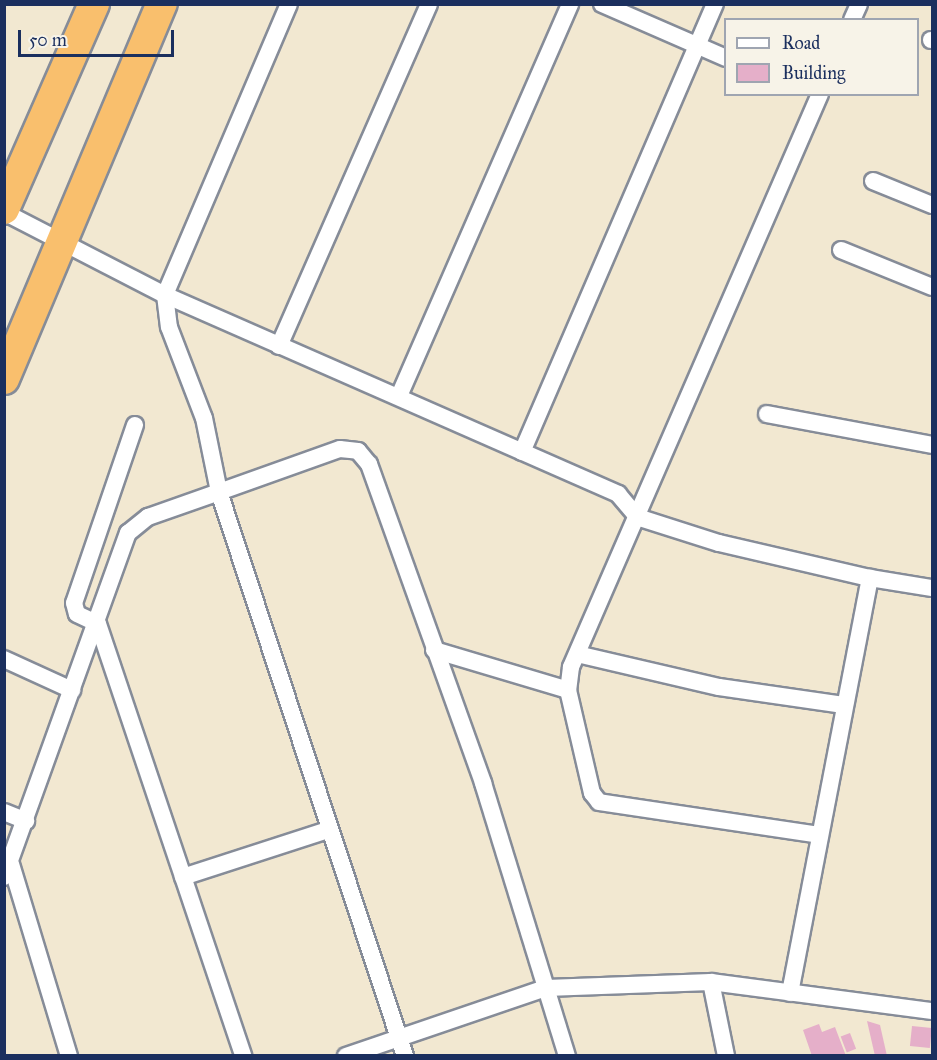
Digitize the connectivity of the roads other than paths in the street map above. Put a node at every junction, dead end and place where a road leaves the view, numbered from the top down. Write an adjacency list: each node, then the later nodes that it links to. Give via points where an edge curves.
1 (94, 4): 15 (highway)
2 (162, 4): 16 (highway)
3 (290, 4): 19 (street)
4 (429, 4): 20 (street)
5 (570, 4): 22 (street)
6 (602, 4): 10 (street)
7 (715, 4): 10 (street)
8 (859, 4): 9 (street)
9 (853, 18)
10 (697, 46): 11 (street); 26 (street)
11 (724, 57)
12 (815, 96): 28 (street)
13 (873, 181): 14 (street)
14 (933, 205)
15 (4, 210): 16 (street)
16 (59, 243): 19 (street); 21 (highway)
17 (842, 250): 18 (street)
18 (933, 287)
19 (165, 295): 20 (street); 27 (street, via 169,327 204,418)
20 (279, 346): 22 (street)
21 (4, 379)
22 (399, 396): 26 (street)
23 (767, 414): 25 (street)
24 (135, 425): 31 (street, via 74,603 76,614)
25 (933, 445)
26 (522, 452): 28 (street, via 618,494)
27 (219, 492): 31 (street, via 148,518 128,533 104,595); 32 (street, via 340,449 358,451 369,464); 40 (street)
28 (637, 516): 29 (street, via 719,543); 33 (street)
29 (870, 578): 30 (street); 37 (street)
30 (933, 588)
31 (98, 624): 35 (street); 43 (street)
32 (434, 650): 36 (street); 45 (street, via 483,783)
33 (577, 654): 36 (street); 37 (street, via 719,687)
34 (4, 659): 35 (street)
35 (72, 690): 39 (street)
36 (568, 690): 41 (street, via 592,793 599,802)
37 (844, 705): 41 (street)
38 (4, 812): 39 (street)
39 (26, 821): 42 (street)
40 (328, 830): 43 (street); 48 (street)
41 (820, 834): 46 (street)
42 (8, 870): 49 (street)
43 (183, 877): 50 (street)
44 (711, 982): 45 (street); 46 (street); 54 (street)
45 (546, 988): 48 (street); 53 (street)
46 (790, 993): 47 (street)
47 (933, 1011)
48 (399, 1039): 51 (street); 52 (street)
49 (69, 1056)
50 (243, 1056)
51 (346, 1056)
52 (405, 1056)
53 (567, 1056)
54 (726, 1056)

